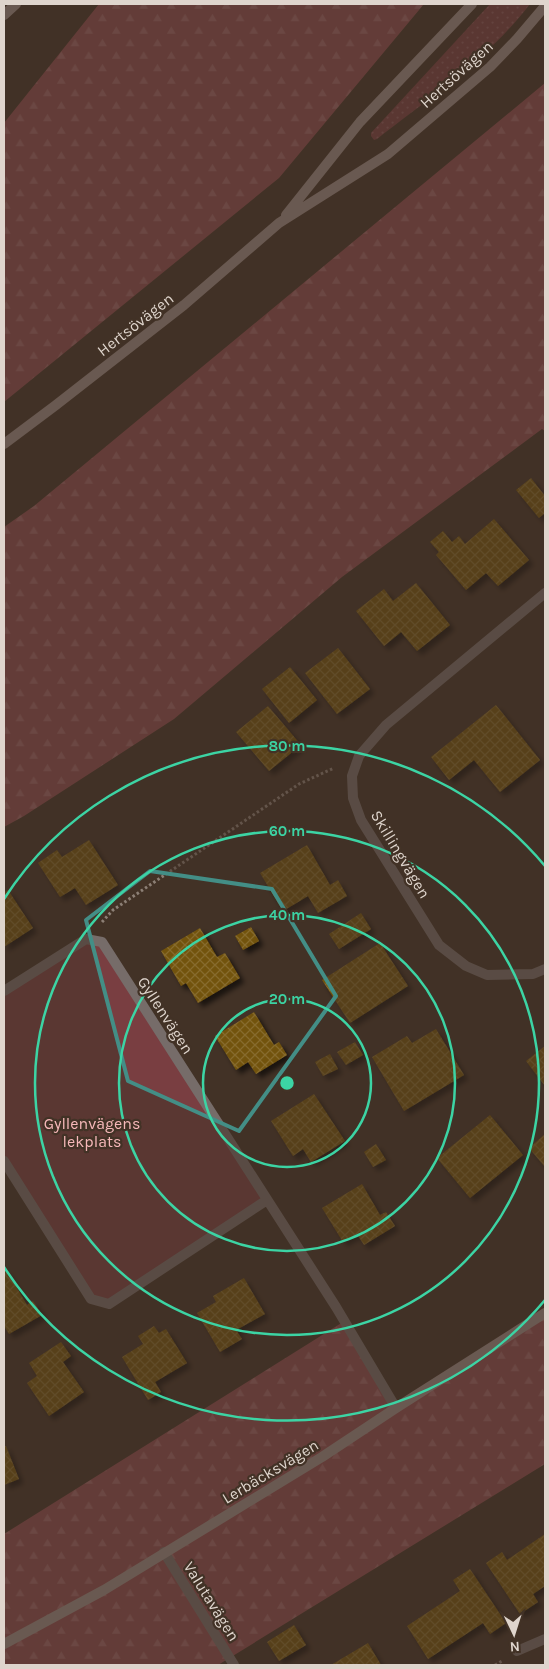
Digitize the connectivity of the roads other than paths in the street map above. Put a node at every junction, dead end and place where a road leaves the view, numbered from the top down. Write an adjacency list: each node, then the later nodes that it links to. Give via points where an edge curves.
1 (16, 4): 4 (main road)
2 (472, 4): 5 (main road, Hertsövägen, via 360,122)
3 (545, 6): 5 (main road, Hertsövägen, via 490,67 388,154)
4 (4, 15)
5 (279, 223): 6 (main road, Hertsövägen, via 184,305)
6 (4, 444)
7 (545, 593): 8 (street, Skillingvägen, via 386,725 359,756 352,776 353,798 361,820 439,945 466,966 487,975 533,974)
8 (545, 969)
9 (4, 991): 11 (street, Gyllenvägen, via 86,939 102,942)
10 (4, 1161): 11 (street, via 91,1300 109,1304)
11 (267, 1200): 13 (street, Gyllenvägen)
12 (545, 1313): 13 (main road, Lerbäcksvägen)
13 (396, 1408): 14 (main road, Lerbäcksvägen, via 322,1457)
14 (164, 1552): 16 (main road, Lerbäcksvägen, via 104,1590); 18 (street, Valutavägen)
15 (545, 1639): 17 (street)
16 (4, 1644)
17 (517, 1652)
18 (234, 1665)

